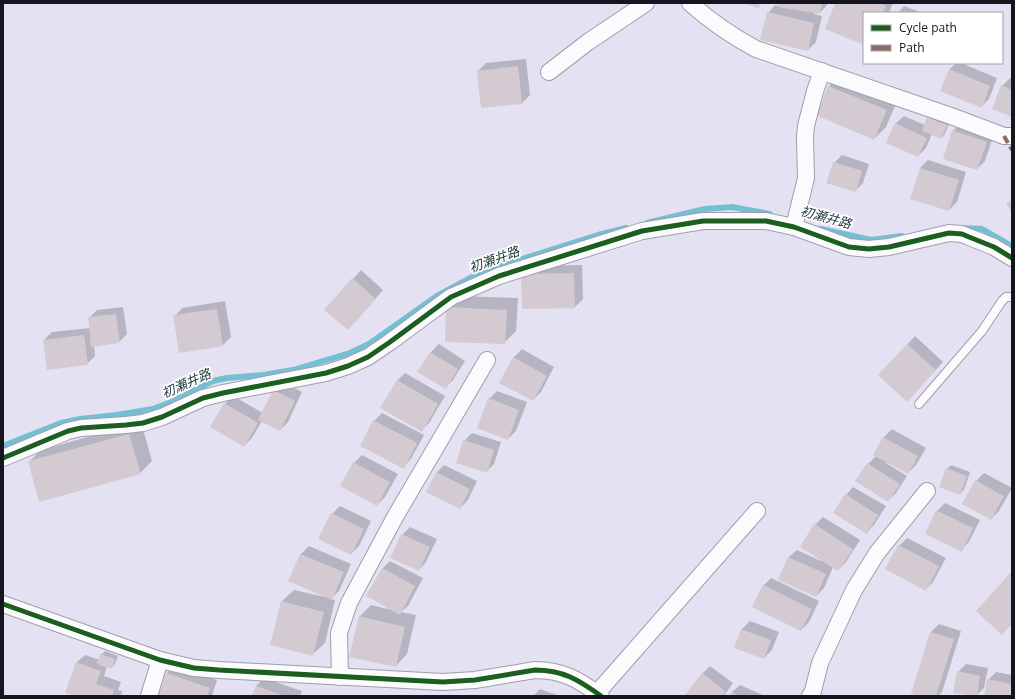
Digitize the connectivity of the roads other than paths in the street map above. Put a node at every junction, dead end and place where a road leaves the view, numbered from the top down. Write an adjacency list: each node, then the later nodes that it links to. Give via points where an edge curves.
1 (646, 3): 4 (street)
2 (690, 3): 3 (street, via 720,28 750,46)
3 (822, 71): 5 (street); 6 (street, via 806,126 806,178)
4 (549, 72)
5 (1009, 137)
6 (794, 226): 7 (street, via 849,247 864,248 889,248 950,233 962,234 994,247); 11 (street, via 766,221 703,221 642,231 499,276 451,297 368,357 348,366 326,373 203,398 143,423 68,431)
7 (1012, 258)
8 (1012, 297): 10 (lane, via 1006,297 1002,301 982,331)
9 (487, 360): 16 (street, via 395,517 349,603 339,633)
10 (919, 404)
11 (3, 458)
12 (926, 491): 19 (street, via 877,553 854,590 820,662)
13 (757, 511): 17 (street)
14 (3, 604): 15 (street)
15 (160, 660): 16 (street, via 205,669); 18 (street)
16 (340, 677): 17 (street, via 459,682 544,670 575,678)
17 (599, 694)
18 (149, 696)
19 (810, 696)

